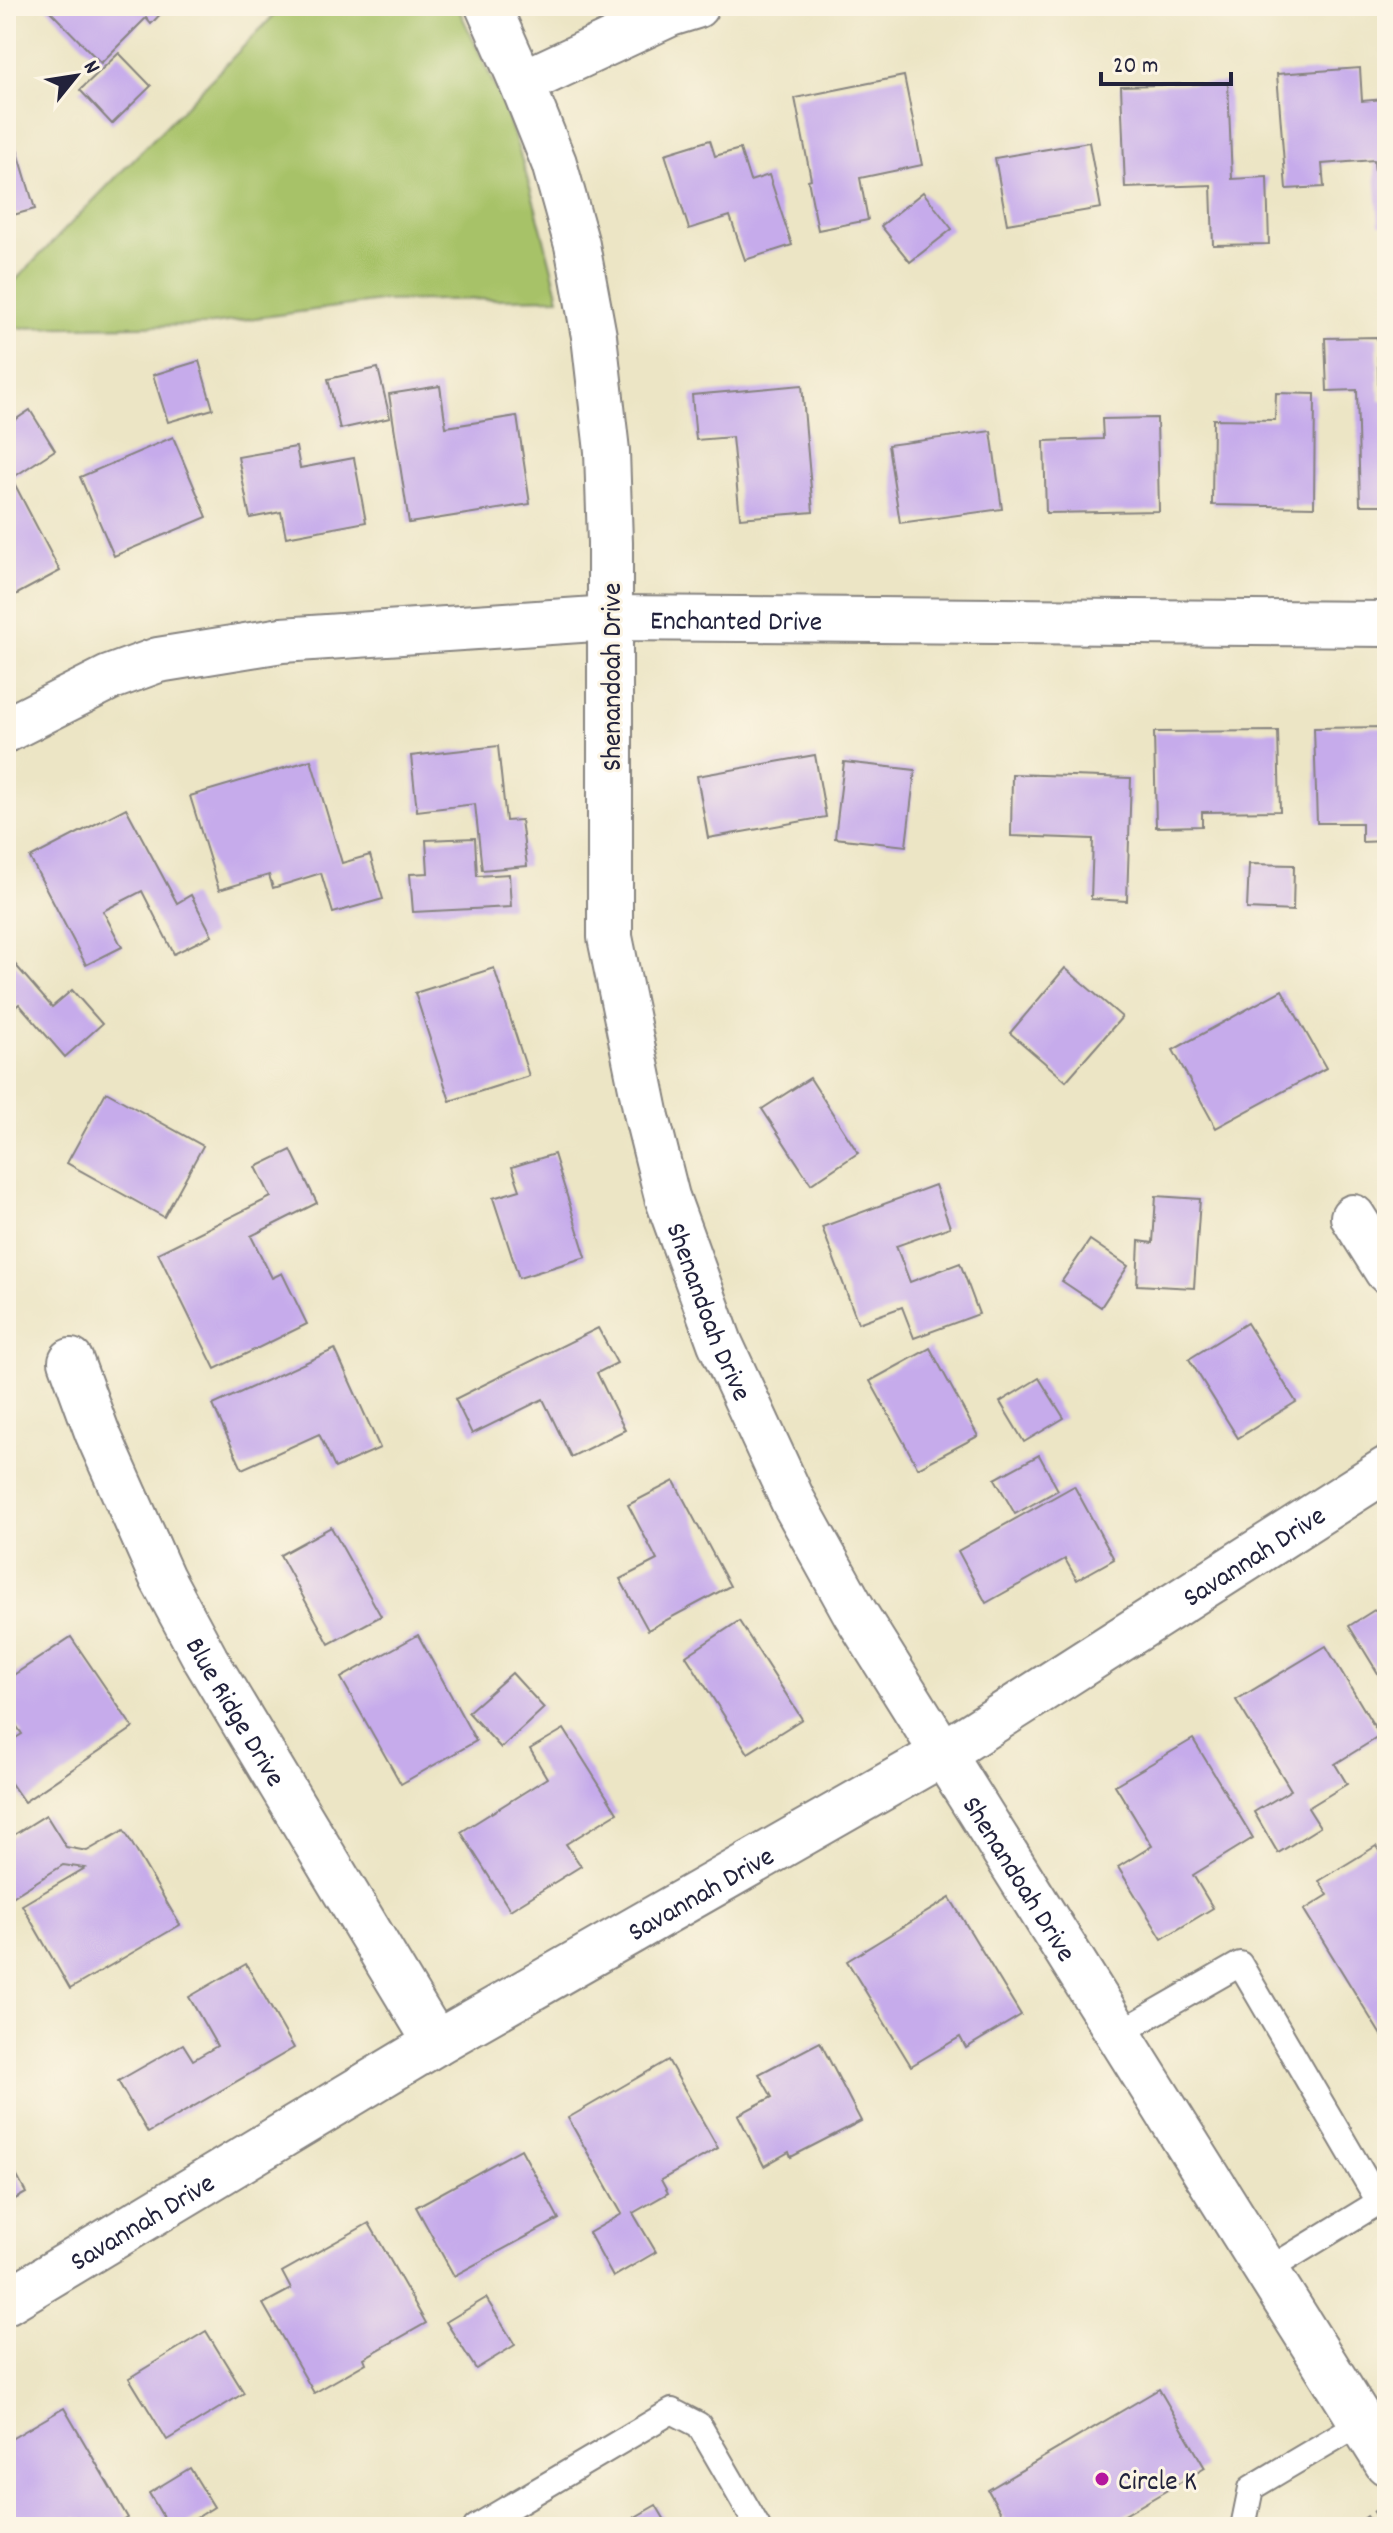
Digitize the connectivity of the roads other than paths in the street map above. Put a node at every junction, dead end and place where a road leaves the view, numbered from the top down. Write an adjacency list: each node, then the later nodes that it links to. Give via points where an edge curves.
1 (488, 6): 3 (street, Shenandoah Drive)
2 (696, 6): 3 (street)
3 (522, 83): 4 (street, Shenandoah Drive, via 554,163 594,336 607,451)
4 (610, 618): 5 (street, Enchanted Drive); 6 (street, Enchanted Drive, via 282,640 158,660 109,678); 11 (street, Shenandoah Drive, via 610,937 667,1197 720,1343 793,1501)
5 (1387, 624)
6 (6, 730)
7 (1353, 1217): 8 (street)
8 (1387, 1271)
9 (71, 1361): 13 (street, Blue Ridge Drive, via 126,1501 184,1619)
10 (1387, 1469): 11 (street, Savannah Drive)
11 (942, 1754): 12 (street, Shenandoah Drive); 13 (street, Savannah Drive)
12 (1118, 2034): 14 (lane, via 1240,1964); 15 (street, Shenandoah Drive)
13 (436, 2043): 16 (street, Savannah Drive)
14 (1384, 2204): 15 (lane)
15 (1268, 2270): 17 (street, Shenandoah Drive)
16 (6, 2302)
17 (1362, 2422): 18 (street, Shenandoah Drive); 21 (lane, via 1251,2488)
18 (1387, 2463)
19 (476, 2527): 20 (lane, via 672,2411 699,2425)
20 (758, 2527)
21 (1243, 2527)

